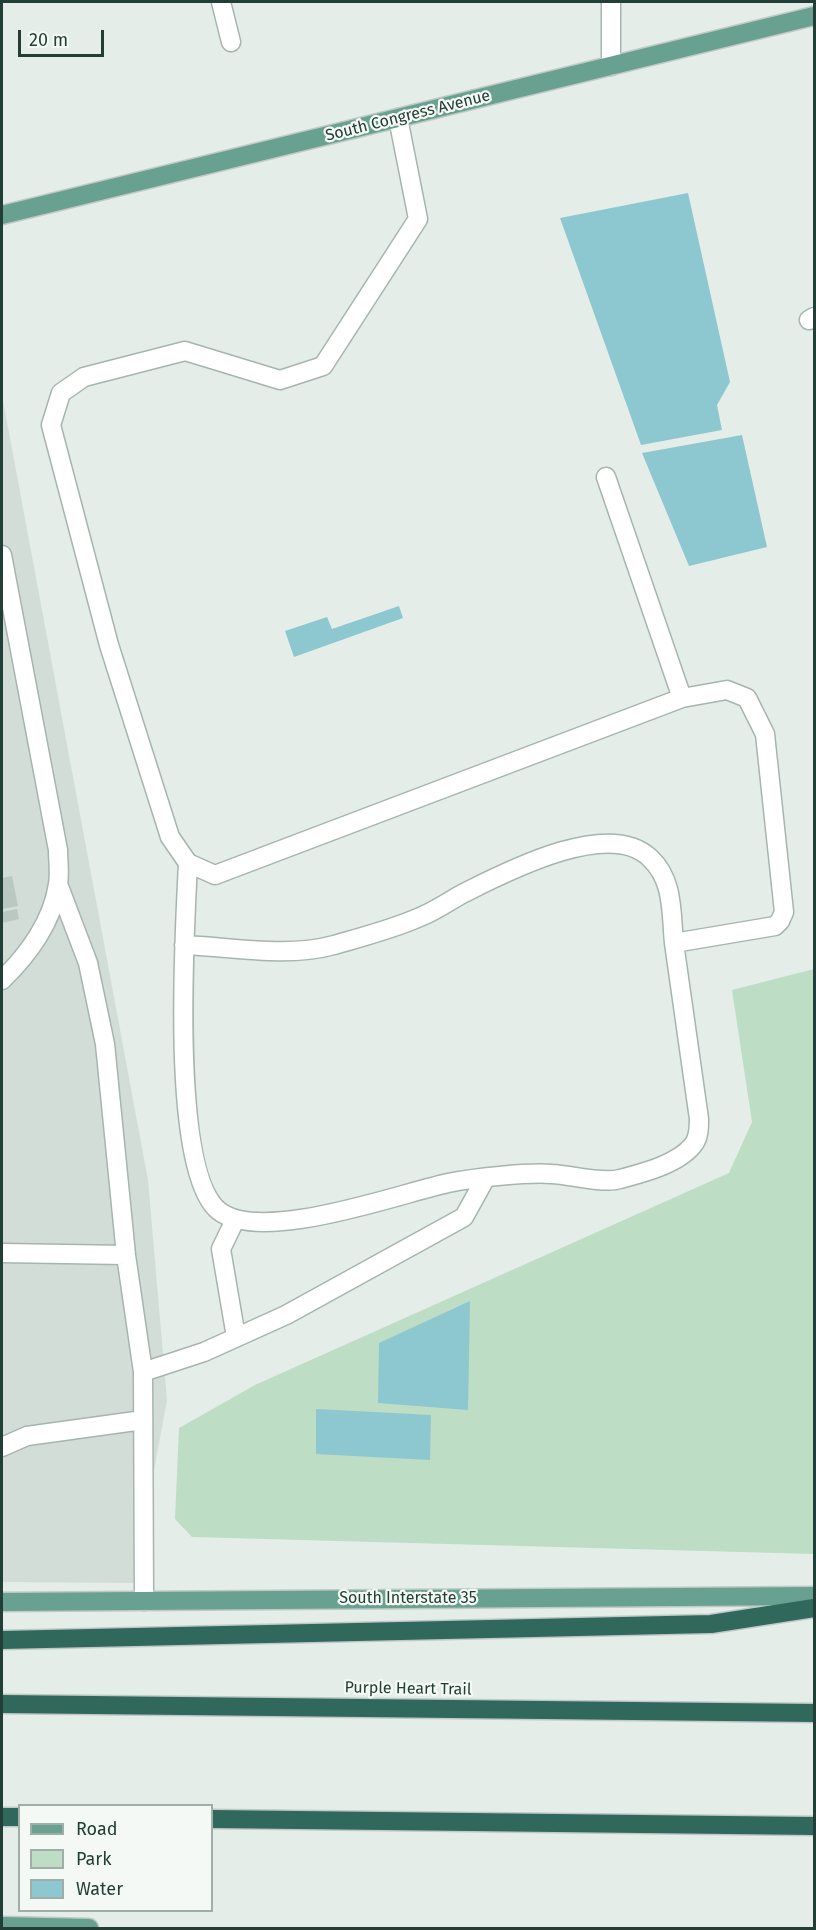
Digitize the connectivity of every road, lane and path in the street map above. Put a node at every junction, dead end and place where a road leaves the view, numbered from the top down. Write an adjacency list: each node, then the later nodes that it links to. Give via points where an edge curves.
1 (220, 2): 4 (lane)
2 (611, 2): 5 (lane)
3 (814, 16): 5 (main road, South Congress Avenue)
4 (231, 42)
5 (611, 66): 6 (main road, South Congress Avenue)
6 (398, 118): 7 (main road, South Congress Avenue); 11 (lane, via 418,219 322,366 280,380 185,351 84,377 61,393 51,426 113,657 170,837)
7 (2, 215)
8 (606, 477): 10 (lane)
9 (2, 555): 12 (lane, via 58,850)
10 (682, 698): 11 (lane, via 214,875); 13 (lane, via 727,690 747,698 765,734 784,912 775,926)
11 (188, 863): 14 (lane)
12 (58, 884): 15 (lane, via 47,918 27,956); 19 (lane, via 88,963 105,1044)
13 (674, 943): 14 (lane, via 669,886 662,871 637,848 618,844 581,846 520,867 421,917 330,946 293,951); 16 (lane, via 699,1119 694,1144 674,1160 617,1180 550,1173)
14 (184, 945): 17 (lane, via 181,1010 190,1140 199,1177 217,1209)
15 (2, 980)
16 (485, 1179): 17 (lane, via 450,1183 336,1214 257,1222); 20 (lane, via 464,1216 286,1315)
17 (236, 1220): 20 (lane, via 221,1249)
18 (2, 1253): 19 (lane)
19 (126, 1255): 21 (lane)
20 (237, 1337): 21 (lane)
21 (143, 1372): 22 (lane)
22 (143, 1420): 23 (lane, via 27,1436); 25 (lane)
23 (2, 1447)
24 (814, 1596): 25 (main road, South Interstate 35)
25 (144, 1601): 26 (main road, South Interstate 35)
26 (2, 1602)
27 (814, 1608): 28 (highway, via 711,1624)
28 (2, 1640)
29 (2, 1704): 30 (highway, Purple Heart Trail)
30 (814, 1713)
31 (2, 1817): 32 (highway)
32 (18, 1817)
33 (213, 1819): 34 (highway)
34 (814, 1826)
35 (2, 1926): 36 (main road)
36 (89, 1929)

